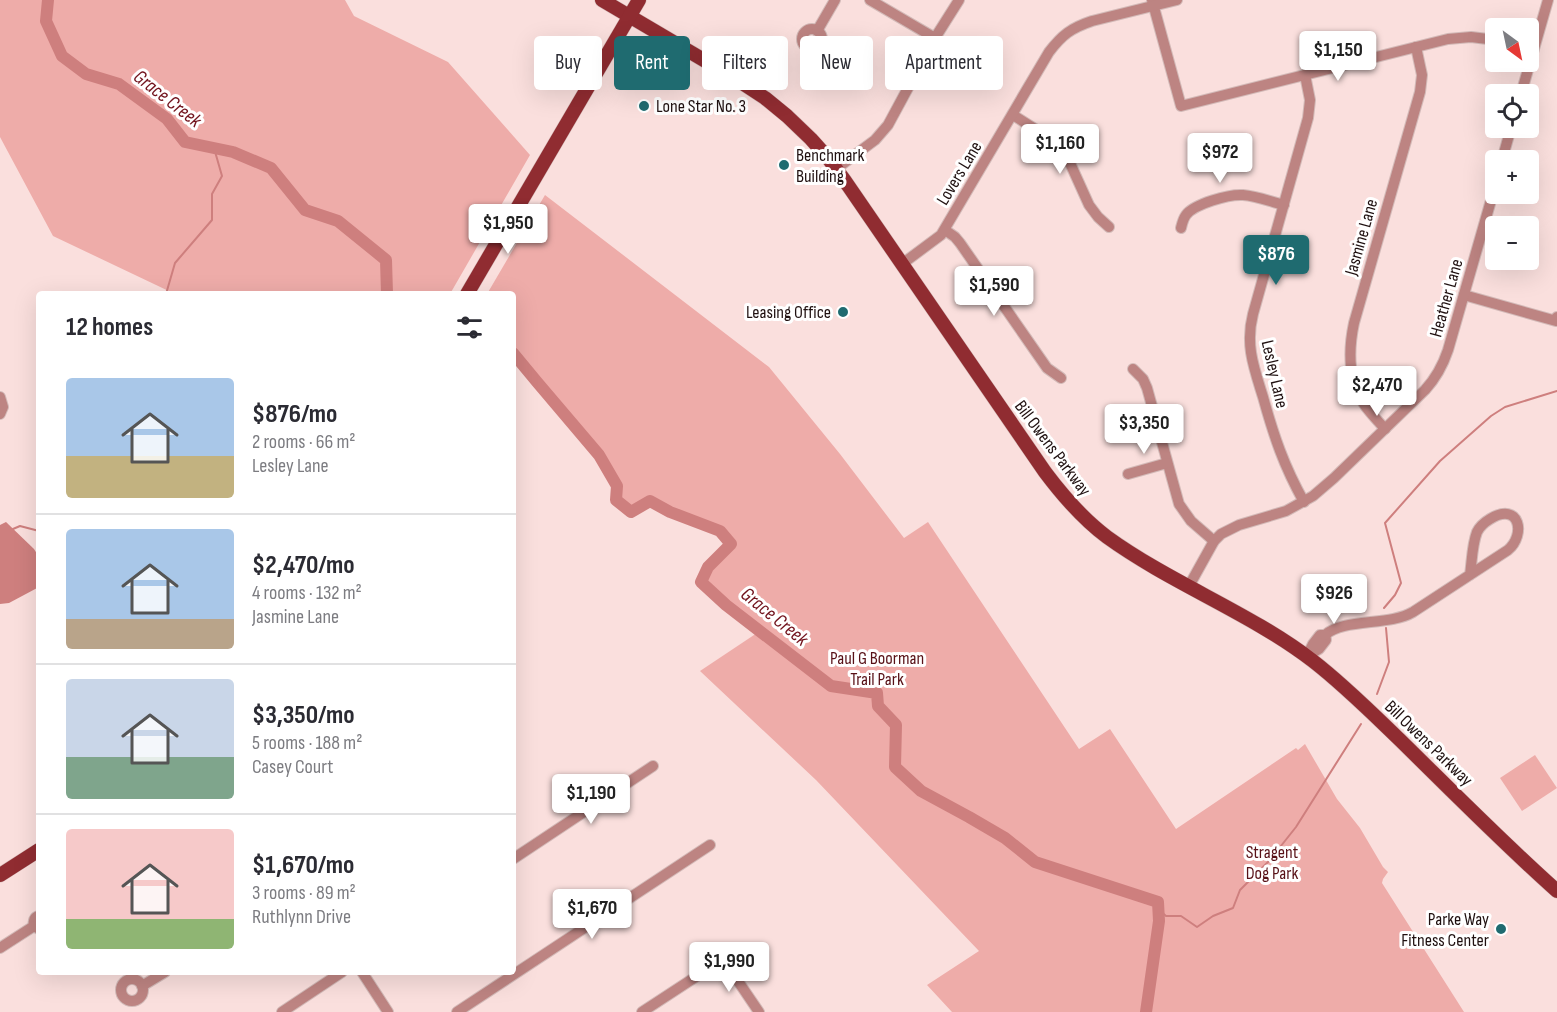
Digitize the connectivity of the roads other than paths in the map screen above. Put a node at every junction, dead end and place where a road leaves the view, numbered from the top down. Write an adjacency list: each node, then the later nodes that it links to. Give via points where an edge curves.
1 (602, 0): 9 (main road, Bill Owens Parkway)
2 (639, 0): 9 (main road)
3 (835, 0): 11 (street)
4 (870, 0): 12 (street)
5 (958, 0): 13 (street)
6 (1177, 0): 8 (street, Lovers Lane)
7 (1548, 0): 10 (street)
8 (1152, 3): 16 (street, via 1181,106); 18 (street, Lovers Lane, via 1092,21 1062,36)
9 (630, 16): 19 (main road, Bill Owens Parkway, via 765,98 806,133); 26 (main road)
10 (1539, 26)
11 (817, 31)
12 (932, 36)
13 (936, 36)
14 (1485, 38): 15 (street, via 1460,37)
15 (1416, 47): 16 (street); 33 (street, Jasmine Lane, via 1422,75 1420,92 1350,344 1352,373 1359,394)
16 (1305, 75): 21 (street, Lesley Lane, via 1309,112)
17 (908, 90): 19 (street, via 885,129)
18 (1013, 115): 22 (street, via 1056,144 1070,163 1089,205); 24 (street, Lovers Lane)
19 (836, 169): 25 (main road, Bill Owens Parkway)
20 (1490, 204): 27 (street, Heather Lane)
21 (1284, 206): 23 (street, via 1248,196 1229,196 1191,210); 36 (street, Lesley Lane, via 1250,327 1250,345 1275,439)
22 (1109, 227)
23 (1181, 228)
24 (945, 230): 25 (street, Lovers Lane); 30 (street, via 960,243 1047,368)
25 (902, 264): 39 (main road, Bill Owens Parkway, via 1061,493 1106,536)
26 (470, 291)
27 (1464, 295): 28 (street, via 1556,321); 33 (street, Heather Lane, via 1439,371)
28 (1557, 317)
29 (1133, 369): 34 (street, via 1147,388)
30 (1060, 378)
31 (0, 398): 32 (street)
32 (0, 414)
33 (1385, 429): 36 (street, Heather Lane)
34 (1167, 463): 35 (street); 37 (street, via 1181,509)
35 (1128, 474)
36 (1304, 502): 37 (street, Heather Lane, via 1230,528)
37 (1214, 541): 39 (street, Heather Lane)
38 (1470, 575): 38 (street, via 1514,544 1518,525 1512,516 1500,513 1481,526 1475,539); 40 (street, via 1409,614 1337,628 1325,635 1319,649)
39 (1189, 586): 40 (main road, Bill Owens Parkway, via 1259,624)
40 (1307, 656): 46 (main road, Bill Owens Parkway)
41 (653, 766): 44 (street)
42 (710, 845): 49 (street)
43 (36, 852): 45 (main road)
44 (516, 857)
45 (0, 875)
46 (1557, 891)
47 (36, 924): 48 (street)
48 (0, 948)
49 (516, 973)
50 (160, 975): 54 (street)
51 (338, 975): 55 (street)
52 (364, 975): 56 (street)
53 (513, 975): 57 (street)
54 (142, 986)
55 (282, 1012)
56 (388, 1012)
57 (457, 1012)
58 (642, 1012): 59 (street, via 723,959)
59 (759, 1012)

